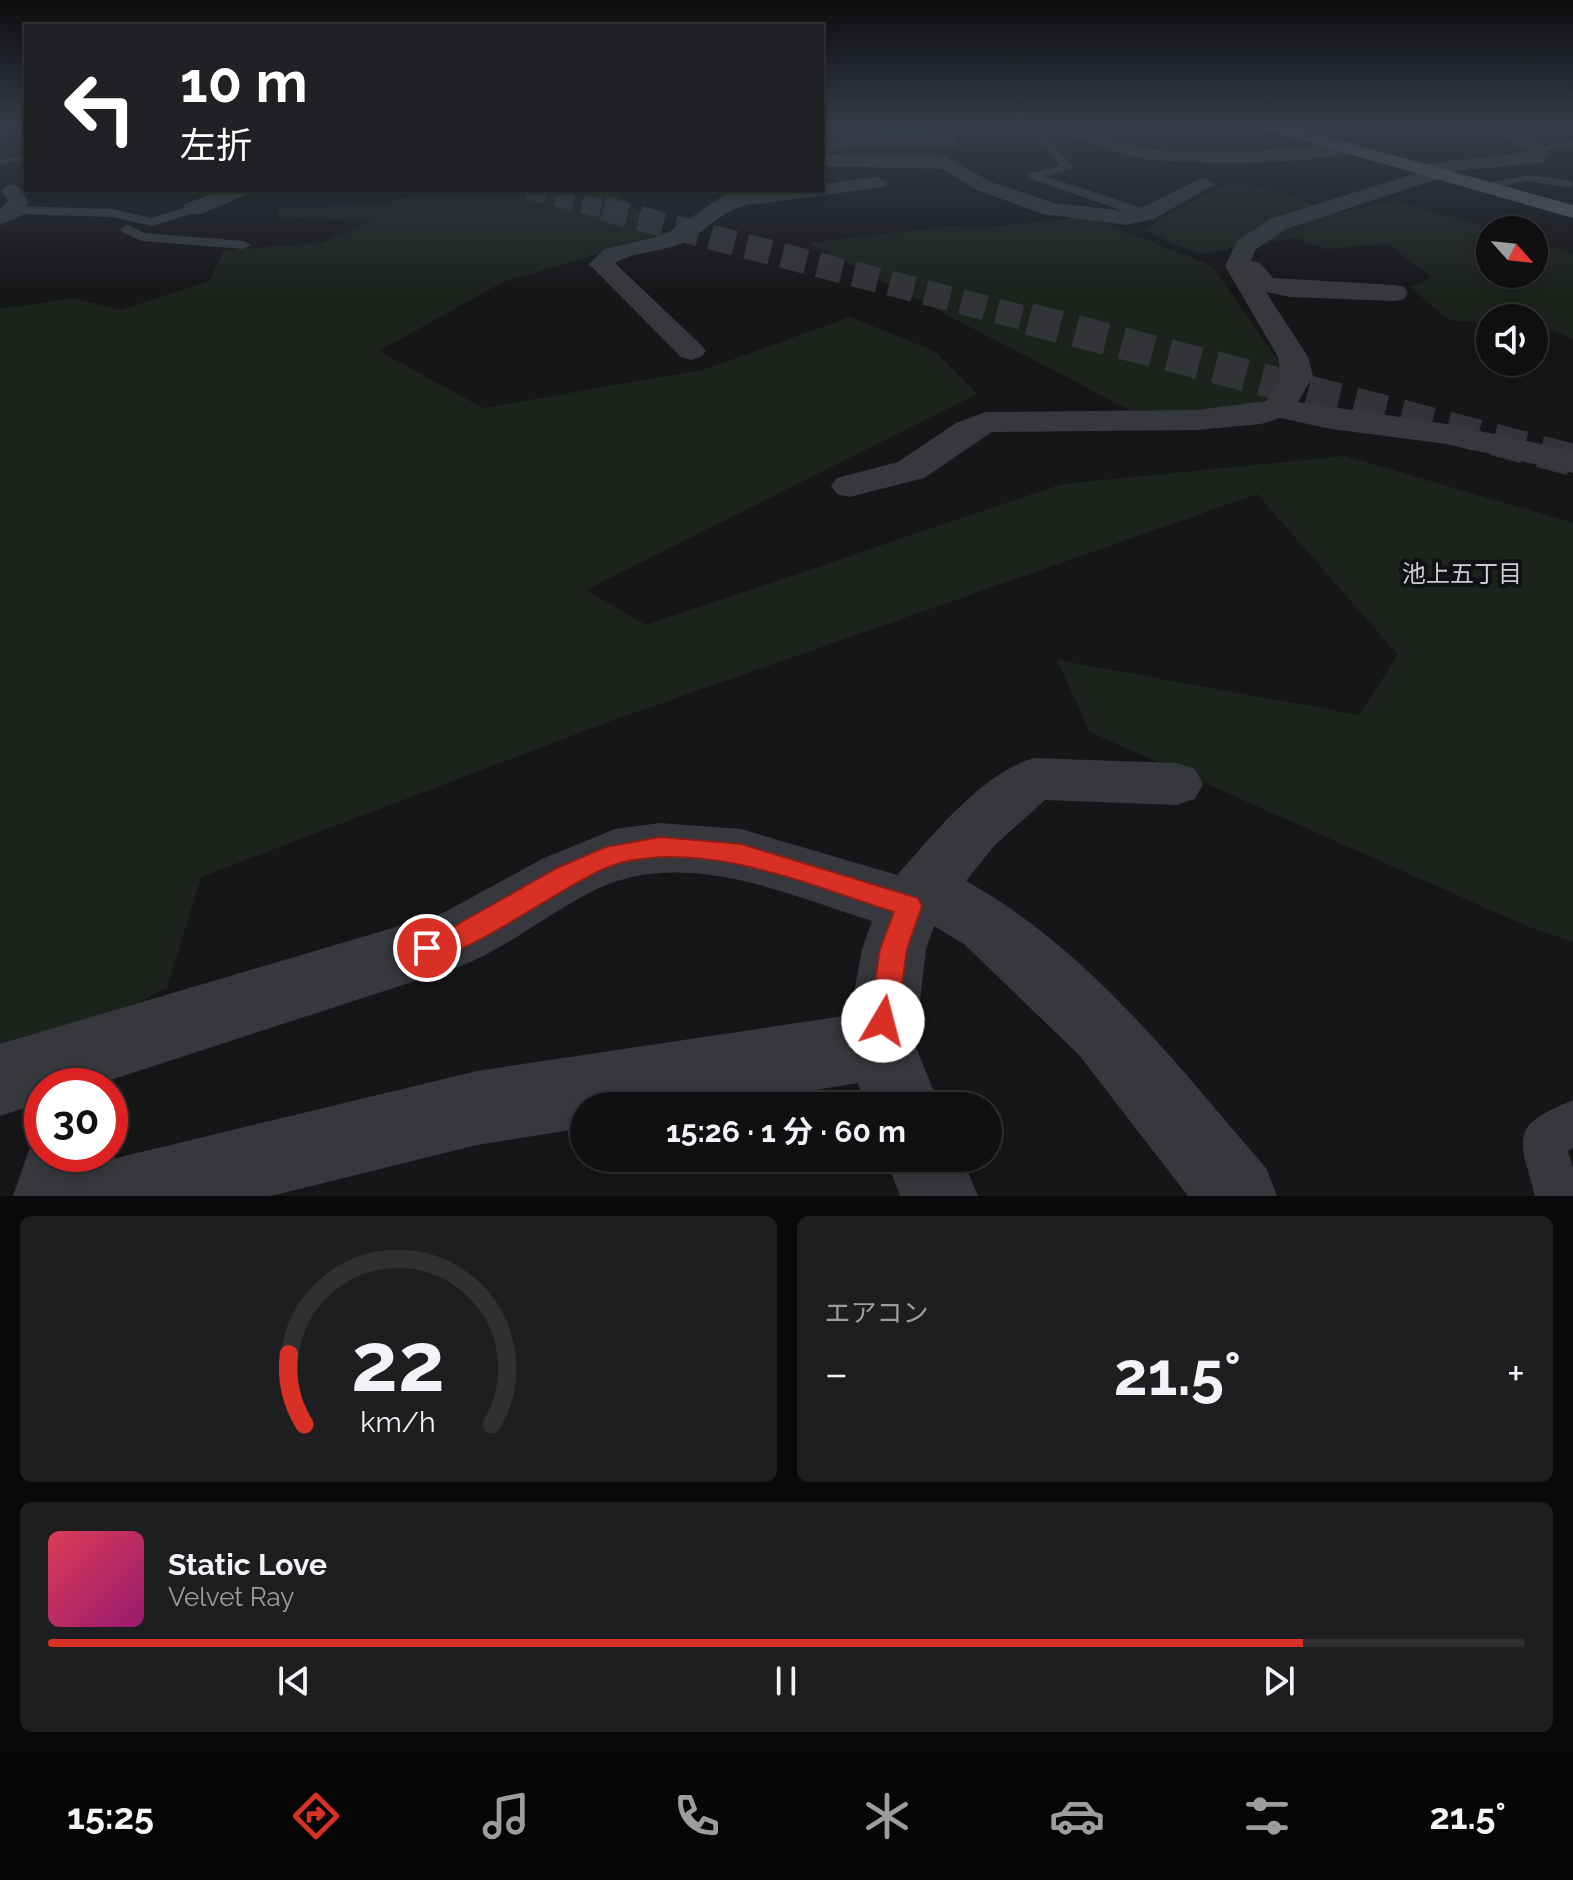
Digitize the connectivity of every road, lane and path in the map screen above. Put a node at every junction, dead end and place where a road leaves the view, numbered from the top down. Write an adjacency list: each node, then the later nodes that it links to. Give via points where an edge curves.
1 (880, 182): 12 (street)
2 (978, 182): 21 (street, via 1051,209 1126,218)
3 (1049, 182): 21 (lane)
4 (1398, 182): 24 (street, via 1278,224 1245,246)
5 (1470, 182): 11 (main road)
6 (1504, 182): 11 (lane)
7 (1554, 182): 10 (lane)
8 (1153, 184): 15 (street)
9 (1205, 184): 15 (street)
10 (1568, 184)
11 (1482, 185): 20 (main road)
12 (824, 190)
13 (234, 192): 19 (street)
14 (808, 192): 16 (street, via 758,198)
15 (1183, 193): 21 (street)
16 (740, 194): 26 (street, via 663,243 619,252 601,264)
17 (12, 200): 18 (lane, via 92,207); 22 (lane)
18 (138, 204)
19 (179, 205): 22 (lane)
20 (1573, 212)
21 (1146, 214)
22 (152, 222): 23 (lane, via 126,229 142,237)
23 (244, 245)
24 (1237, 266): 25 (street, via 1251,268 1264,284 1290,289); 27 (street, via 1293,357 1297,376)
25 (1395, 293)
26 (691, 351)
27 (1278, 408): 28 (street, via 1447,434); 29 (street, via 1197,420 986,422 911,470)
28 (1573, 462)
29 (850, 486)
30 (1176, 784): 31 (street, via 1033,779 974,829)
31 (916, 897): 32 (street, via 741,854 660,847 615,854 565,876 458,938); 33 (street, via 894,949); 39 (street, via 986,924 1103,1031)
32 (90, 1068)
33 (892, 1076): 41 (street, via 477,1108)
34 (24, 1077): 35 (street)
35 (0, 1080)
36 (1573, 1122): 43 (lane, via 1543,1141)
37 (59, 1172): 40 (street)
38 (930, 1172): 42 (street)
39 (1219, 1185)
40 (52, 1196)
41 (112, 1196)
42 (939, 1196)
43 (1558, 1196)

